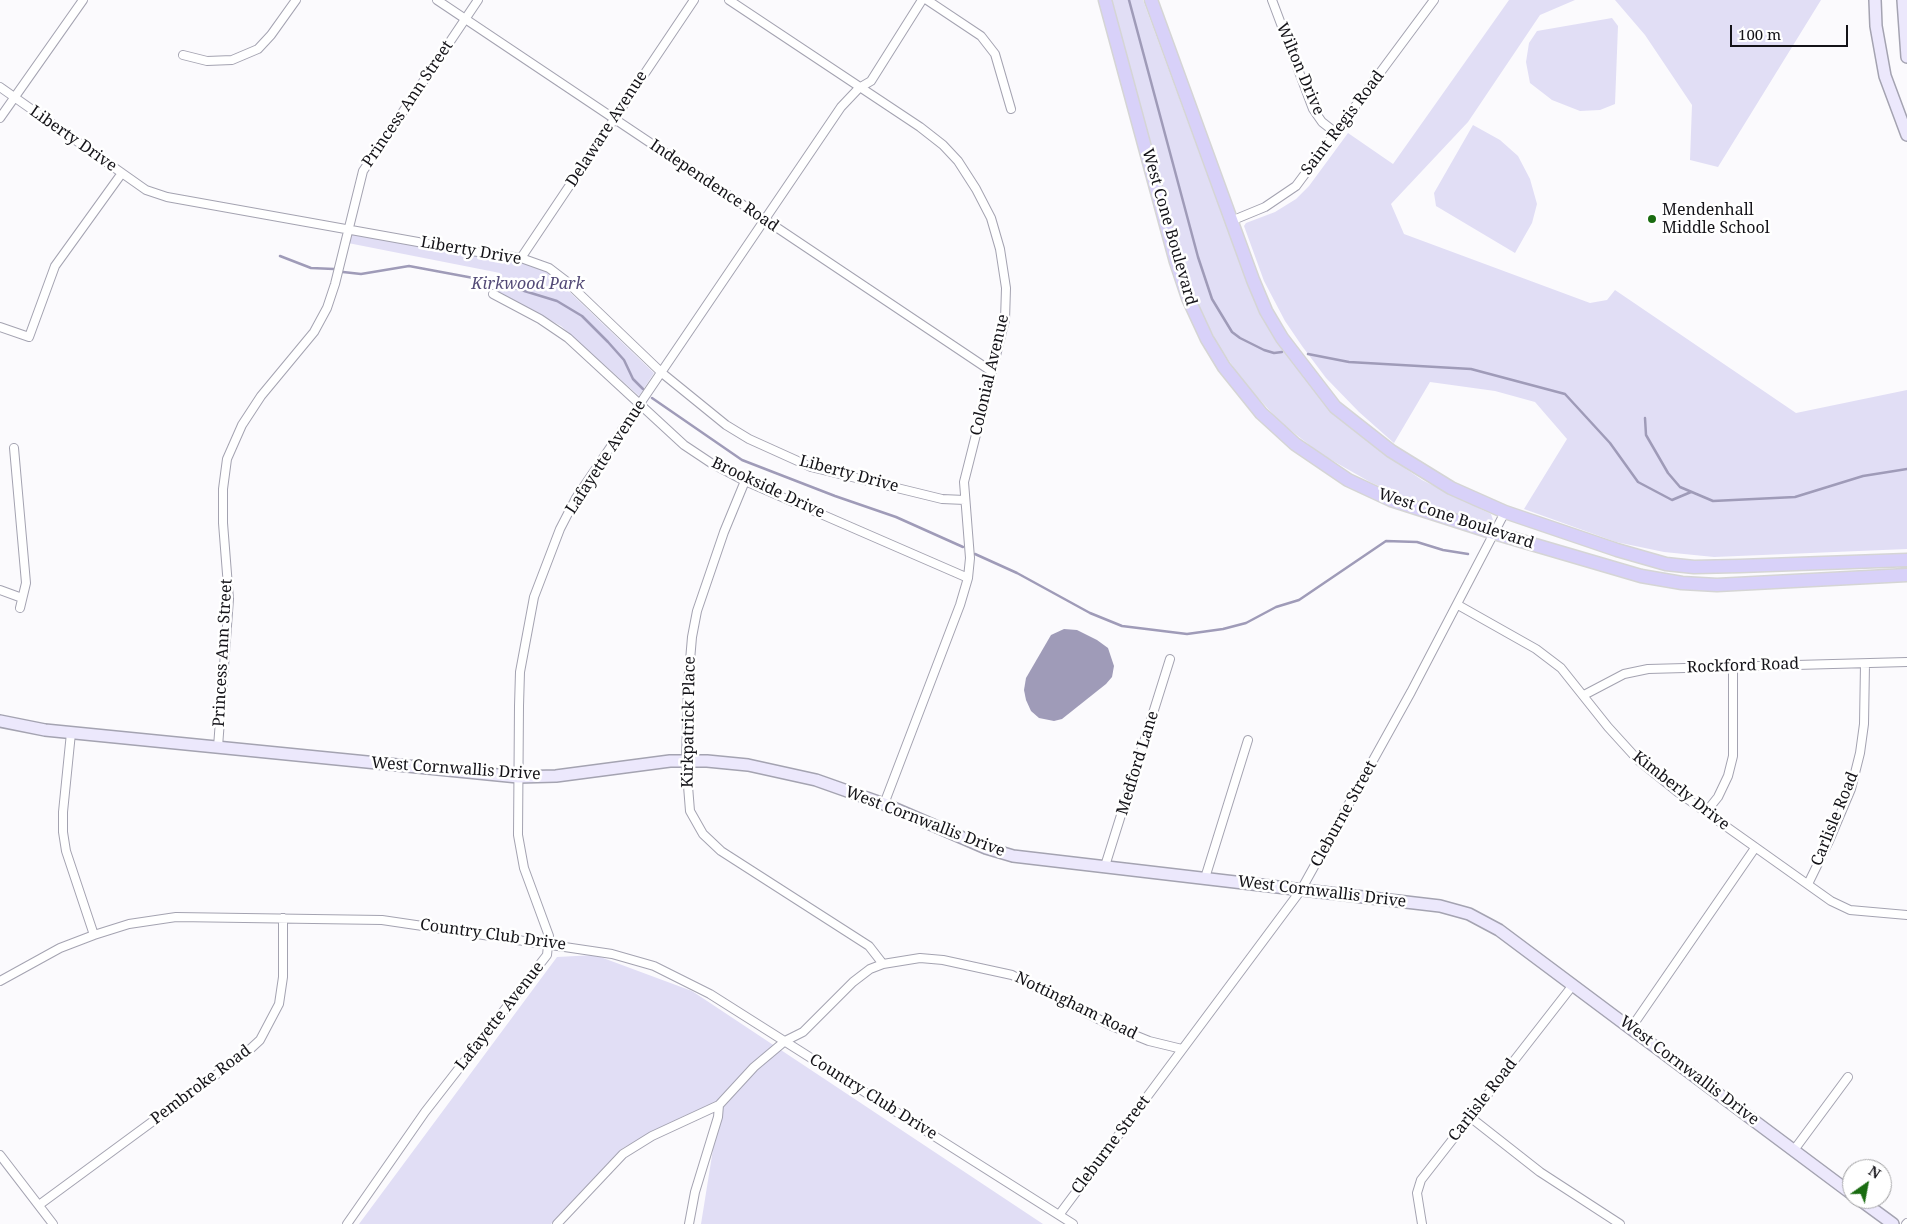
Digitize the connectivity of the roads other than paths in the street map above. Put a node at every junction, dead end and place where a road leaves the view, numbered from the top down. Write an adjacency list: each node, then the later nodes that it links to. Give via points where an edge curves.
1 (83, 0): 20 (street)
2 (296, 0): 16 (street, via 258,50 232,60 207,61)
3 (437, 0): 15 (street, Independence Road)
4 (478, 0): 15 (street, Princess Ann Street)
5 (694, 0): 23 (street, Delaware Avenue)
6 (729, 0): 19 (street, Colonial Avenue)
7 (922, 0): 19 (street, Lafayette Avenue, via 871,81)
8 (927, 0): 21 (street, via 981,36 995,54)
9 (1105, 0): 40 (main road, West Cone Boulevard, via 1176,262 1207,340 1224,367 1278,430 1348,480 1391,500)
10 (1151, 0): 28 (main road, West Cone Boulevard)
11 (1272, 0): 24 (street, Wilton Drive, via 1313,108 1322,122)
12 (1434, 0): 24 (street, Saint Regis Road)
13 (1875, 0): 25 (street, via 1885,76)
14 (1902, 0): 17 (street)
15 (465, 19): 23 (street, Independence Road); 29 (street, Princess Ann Street, via 363,171)
16 (183, 55)
17 (1907, 57)
18 (0, 87): 20 (street, Liberty Drive)
19 (859, 88): 27 (street, Lafayette Avenue, via 841,107); 33 (street, Colonial Avenue, via 943,145 958,161 991,218 1006,288 1005,320)
20 (14, 97): 22 (street); 26 (street, Liberty Drive)
21 (1011, 109)
22 (0, 118)
23 (613, 119): 27 (street, Independence Road); 30 (street, Delaware Avenue)
24 (1336, 133): 28 (street, Saint Regis Road, via 1296,186 1265,207)
25 (1907, 135)
26 (122, 173): 29 (street, Liberty Drive, via 146,190 167,197); 32 (street, via 56,266 29,337)
27 (765, 220): 33 (street, Independence Road); 34 (street, Lafayette Avenue)
28 (1231, 221): 39 (main road, West Cone Boulevard, via 1266,311 1282,338 1335,407 1421,472)
29 (347, 228): 30 (street, Liberty Drive); 56 (street, Princess Ann Street, via 327,308 314,332 242,424 227,459 222,523 230,599)
30 (521, 258): 34 (street, Liberty Drive, via 549,268 566,281)
31 (493, 294): 35 (street, Brookside Drive, via 568,338)
32 (0, 326)
33 (991, 371): 38 (street, Colonial Avenue, via 964,482)
34 (662, 373): 35 (street, Lafayette Avenue); 38 (street, Liberty Drive, via 726,425 810,467 942,499)
35 (640, 404): 37 (street, Brookside Drive, via 684,445); 58 (street, Lafayette Avenue, via 576,498 534,596 520,672)
36 (14, 448): 45 (street, via 26,583)
37 (745, 481): 43 (street, Brookside Drive); 57 (street, Kirkpatrick Place, via 697,611 688,684)
38 (965, 500): 43 (street, Colonial Avenue, via 970,558)
39 (1505, 512): 40 (street, Cleburne Street); 41 (main road, West Cone Boulevard, via 1666,564 1740,566)
40 (1494, 533): 42 (main road, West Cone Boulevard, via 1642,576 1682,583 1716,585); 46 (street, Cleburne Street)
41 (1907, 560)
42 (1907, 575)
43 (968, 578): 59 (street, Colonial Avenue)
44 (0, 590): 45 (street)
45 (22, 598): 47 (street)
46 (1458, 605): 52 (street, Kimberly Drive, via 1536,649 1562,668); 65 (street, Cleburne Street)
47 (20, 608)
48 (1170, 659): 62 (street, Medford Lane)
49 (1907, 662): 50 (street, Rockford Road)
50 (1865, 664): 51 (street, Rockford Road); 64 (street, Carlisle Road, via 1860,753 1847,797)
51 (1733, 666): 52 (street, Rockford Road, via 1648,669 1624,674); 60 (street, via 1733,756 1718,797)
52 (1584, 695): 60 (street, Kimberly Drive, via 1638,760)
53 (0, 721): 54 (street, West Cornwallis Drive)
54 (71, 733): 56 (street, West Cornwallis Drive); 68 (street, via 63,812 66,851)
55 (1248, 740): 63 (street)
56 (218, 748): 58 (street, West Cornwallis Drive)
57 (686, 761): 58 (street, West Cornwallis Drive, via 556,776); 59 (street, West Cornwallis Drive, via 770,768); 70 (street, Kirkpatrick Place, via 690,812 707,839 869,946)
58 (518, 777): 69 (street, Lafayette Avenue, via 518,835 524,866)
59 (884, 804): 62 (street, West Cornwallis Drive, via 1000,852)
60 (1706, 812): 61 (street, Kimberly Drive)
61 (1755, 848): 64 (street, Kimberly Drive); 73 (street)
62 (1105, 866): 63 (street, West Cornwallis Drive)
63 (1205, 878): 65 (street, West Cornwallis Drive)
64 (1808, 884): 66 (street, Kimberly Drive, via 1850,910)
65 (1302, 890): 72 (street, West Cornwallis Drive, via 1427,903 1469,914 1500,930); 75 (street, Cleburne Street)
66 (1907, 915)
67 (283, 918): 68 (street, Country Club Drive, via 176,917 129,924); 69 (street, Country Club Drive, via 382,920); 82 (street, Pembroke Road, via 283,977 279,1004 260,1040)
68 (94, 935): 71 (street, Country Club Drive, via 36,960)
69 (549, 944): 74 (street, Country Club Drive, via 612,954 654,966 710,994); 86 (street, Lafayette Avenue, via 540,967 425,1112)
70 (883, 964): 74 (street, Nottingham Road, via 853,982 803,1032); 75 (street, Nottingham Road, via 920,958 1012,974 1112,1026)
71 (0, 981)
72 (1573, 985): 73 (street, West Cornwallis Drive); 78 (street, Carlisle Road)
73 (1631, 1028): 79 (street, West Cornwallis Drive)
74 (785, 1041): 77 (street, Nottingham Road, via 754,1066); 84 (street, Country Club Drive)
75 (1182, 1050): 84 (street, Cleburne Street)
76 (1848, 1077): 79 (street)
77 (719, 1105): 87 (street, Nottingham Road, via 630,1148); 88 (street)
78 (1470, 1117): 90 (street, Carlisle Road, via 1421,1180 1417,1193); 91 (street, via 1540,1172)
79 (1794, 1150): 81 (street, West Cornwallis Drive)
80 (1, 1157): 82 (street)
81 (1842, 1186)
82 (39, 1205): 85 (street)
83 (1873, 1209): 92 (street)
84 (1059, 1215): 89 (street, Country Club Drive)
85 (53, 1224)
86 (346, 1224)
87 (557, 1224)
88 (689, 1224)
89 (1073, 1224)
90 (1422, 1224)
91 (1620, 1224)
92 (1893, 1224)

